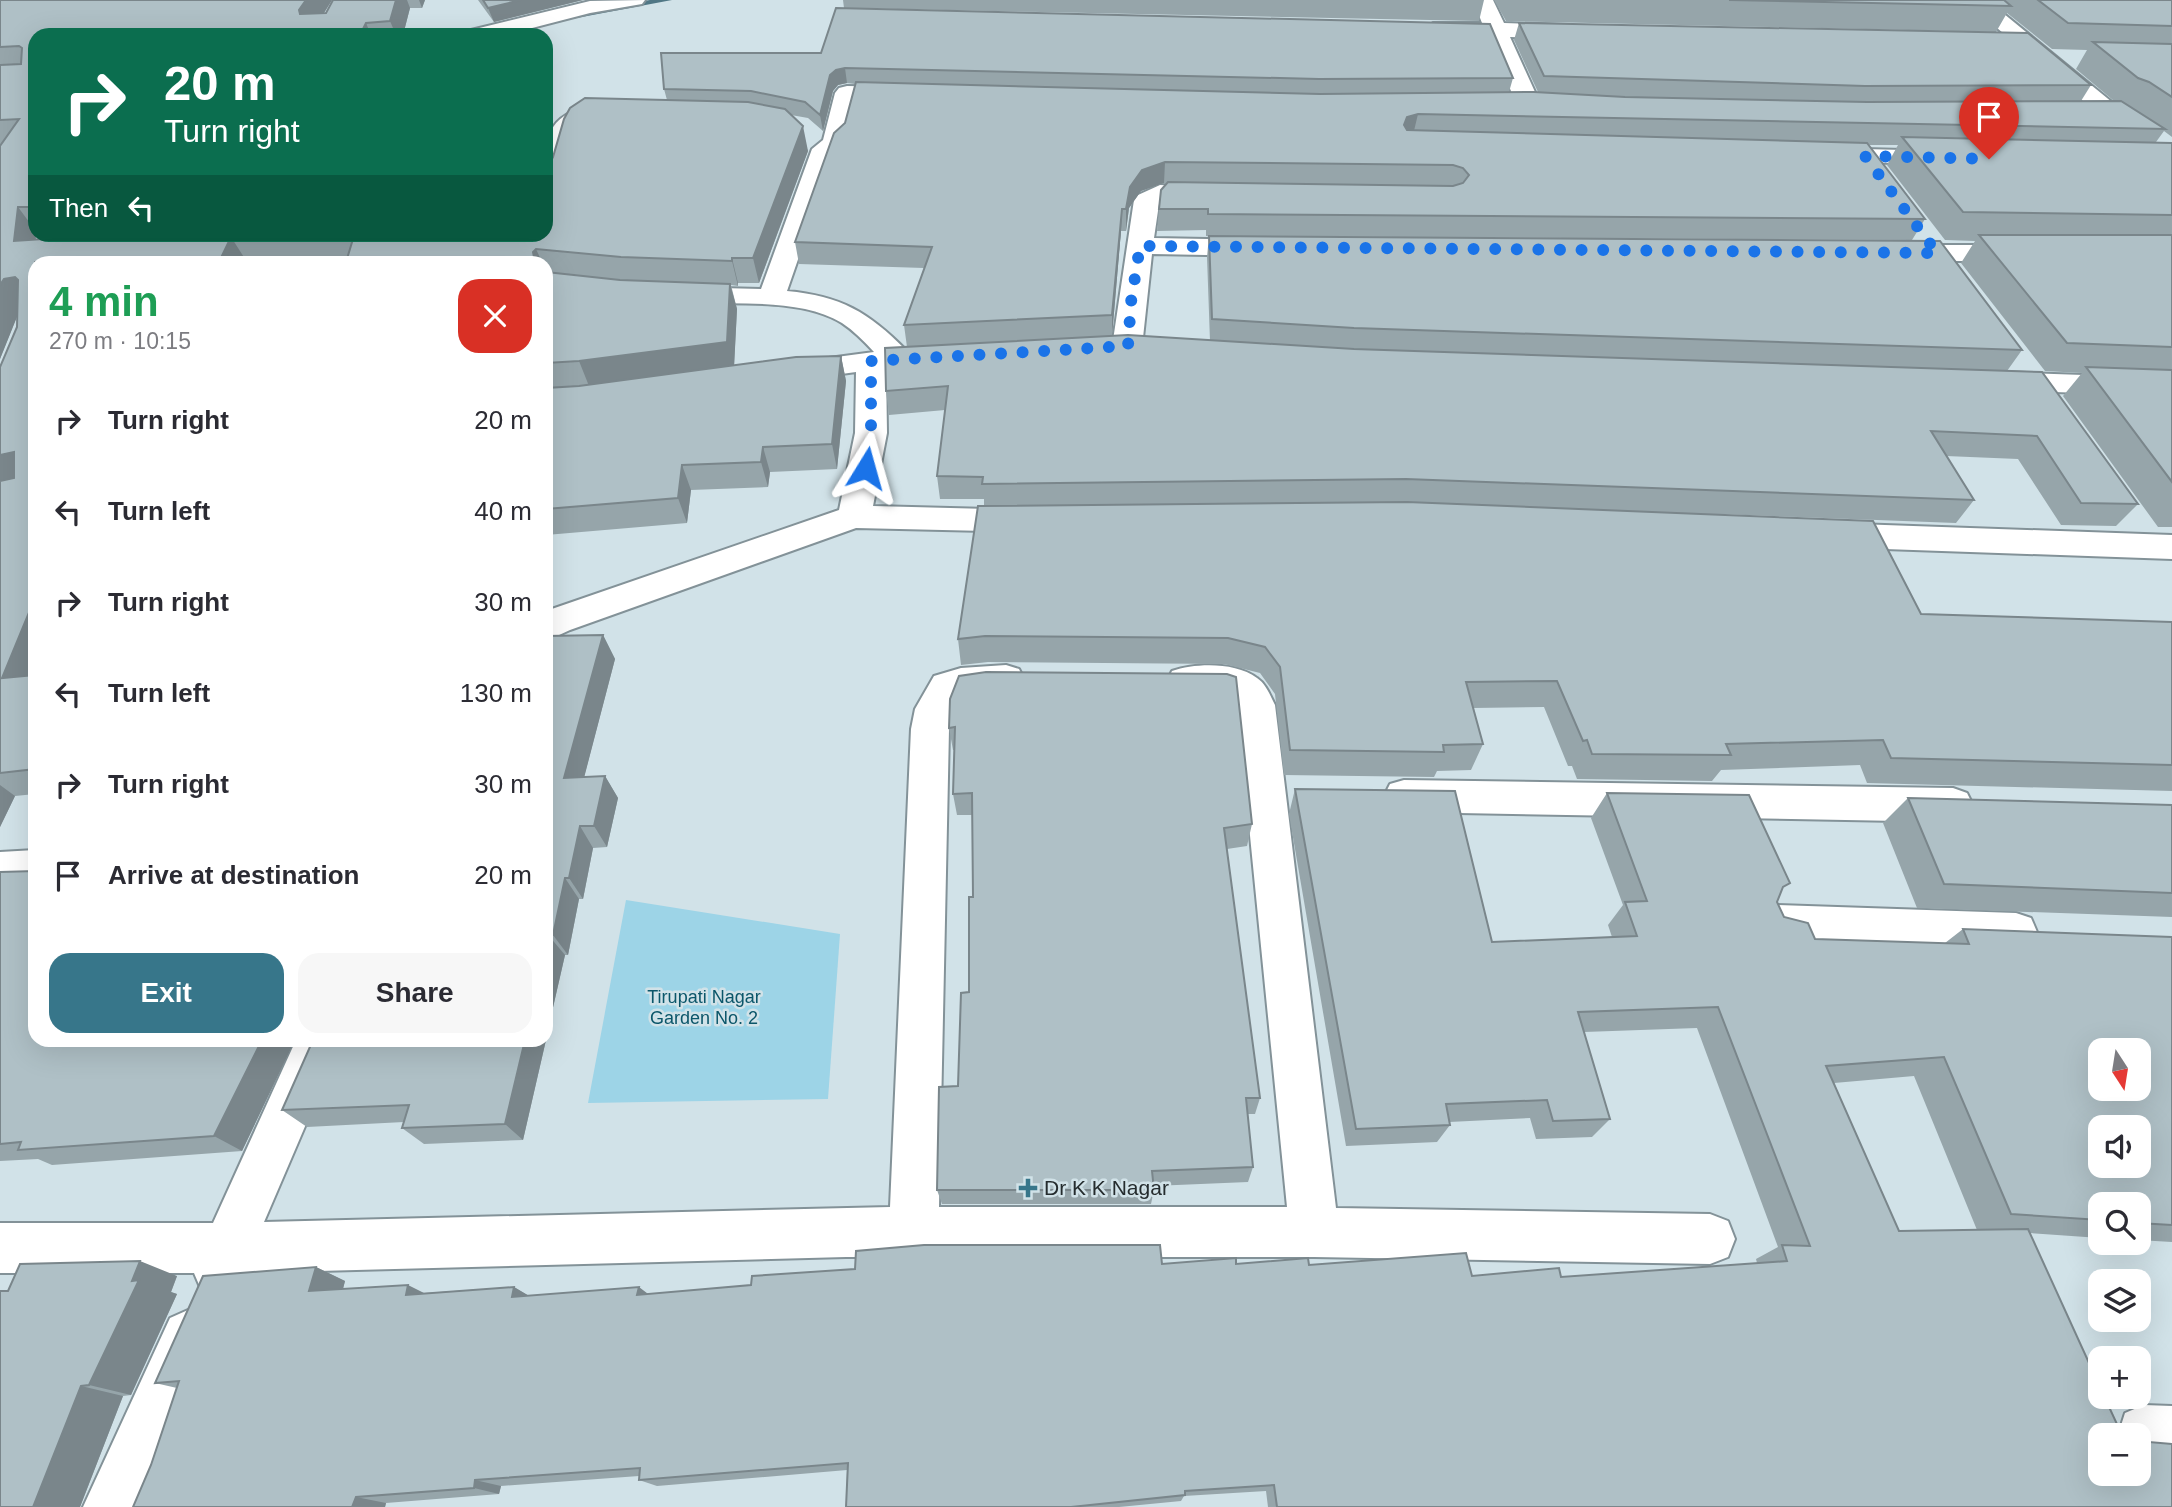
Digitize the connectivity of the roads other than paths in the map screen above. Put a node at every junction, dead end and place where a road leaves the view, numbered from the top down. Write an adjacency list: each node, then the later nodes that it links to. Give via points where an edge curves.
1 (635, 0): 4 (street)
2 (1483, 0): 6 (street)
3 (1974, 0): 9 (street)
4 (508, 28)
5 (1426, 28): 6 (street)
6 (1496, 30): 7 (street); 14 (street)
7 (1588, 33)
8 (1996, 42): 9 (street)
9 (2023, 42): 10 (street)
10 (2044, 59): 11 (street); 17 (street)
11 (2082, 60)
12 (929, 95): 34 (street, via 847,93 834,144 816,143)
13 (1502, 103): 14 (street)
14 (1528, 103): 15 (street)
15 (1554, 104)
16 (2070, 112): 17 (street)
17 (2110, 112): 19 (street)
18 (617, 113): 22 (street, via 582,114 568,121)
19 (2131, 123)
20 (1798, 154): 21 (street)
21 (1865, 156): 23 (street); 24 (street)
22 (553, 158)
23 (1963, 158)
24 (1889, 188)
25 (1243, 194): 27 (street, via 1153,195 1144,210)
26 (1913, 221): 30 (street)
27 (1140, 246): 28 (street); 35 (street)
28 (1287, 248)
29 (1869, 252): 30 (street)
30 (1937, 253): 31 (street); 32 (street)
31 (2048, 253)
32 (1961, 285)
33 (651, 294): 34 (street)
34 (771, 298): 38 (street, via 809,302 847,314 869,329)
35 (1129, 347)
36 (2010, 350): 41 (street)
37 (964, 355): 38 (street)
38 (885, 360): 39 (street); 45 (street)
39 (763, 376)
40 (1965, 381): 41 (street)
41 (2034, 382): 42 (street); 43 (street)
42 (2172, 387)
43 (2057, 415)
44 (2127, 514): 48 (street)
45 (854, 517): 46 (street); 49 (street)
46 (1059, 521)
47 (1794, 534): 48 (street)
48 (2161, 547)
49 (553, 624)
50 (1044, 680): 62 (street, via 961,682 947,686 934,709)
51 (1141, 681): 52 (street, via 1224,681 1246,686 1256,705)
52 (1266, 794): 53 (street); 61 (street)
53 (1308, 794)
54 (1364, 795): 55 (street)
55 (1991, 806)
56 (28, 868): 57 (street)
57 (0, 870)
58 (1778, 924): 59 (street)
59 (2052, 933)
60 (316, 1047): 65 (street)
61 (1314, 1232): 62 (street); 63 (street)
62 (914, 1233): 65 (street)
63 (1710, 1239)
64 (0, 1248): 65 (street)
65 (227, 1248): 66 (street)
66 (111, 1507)

